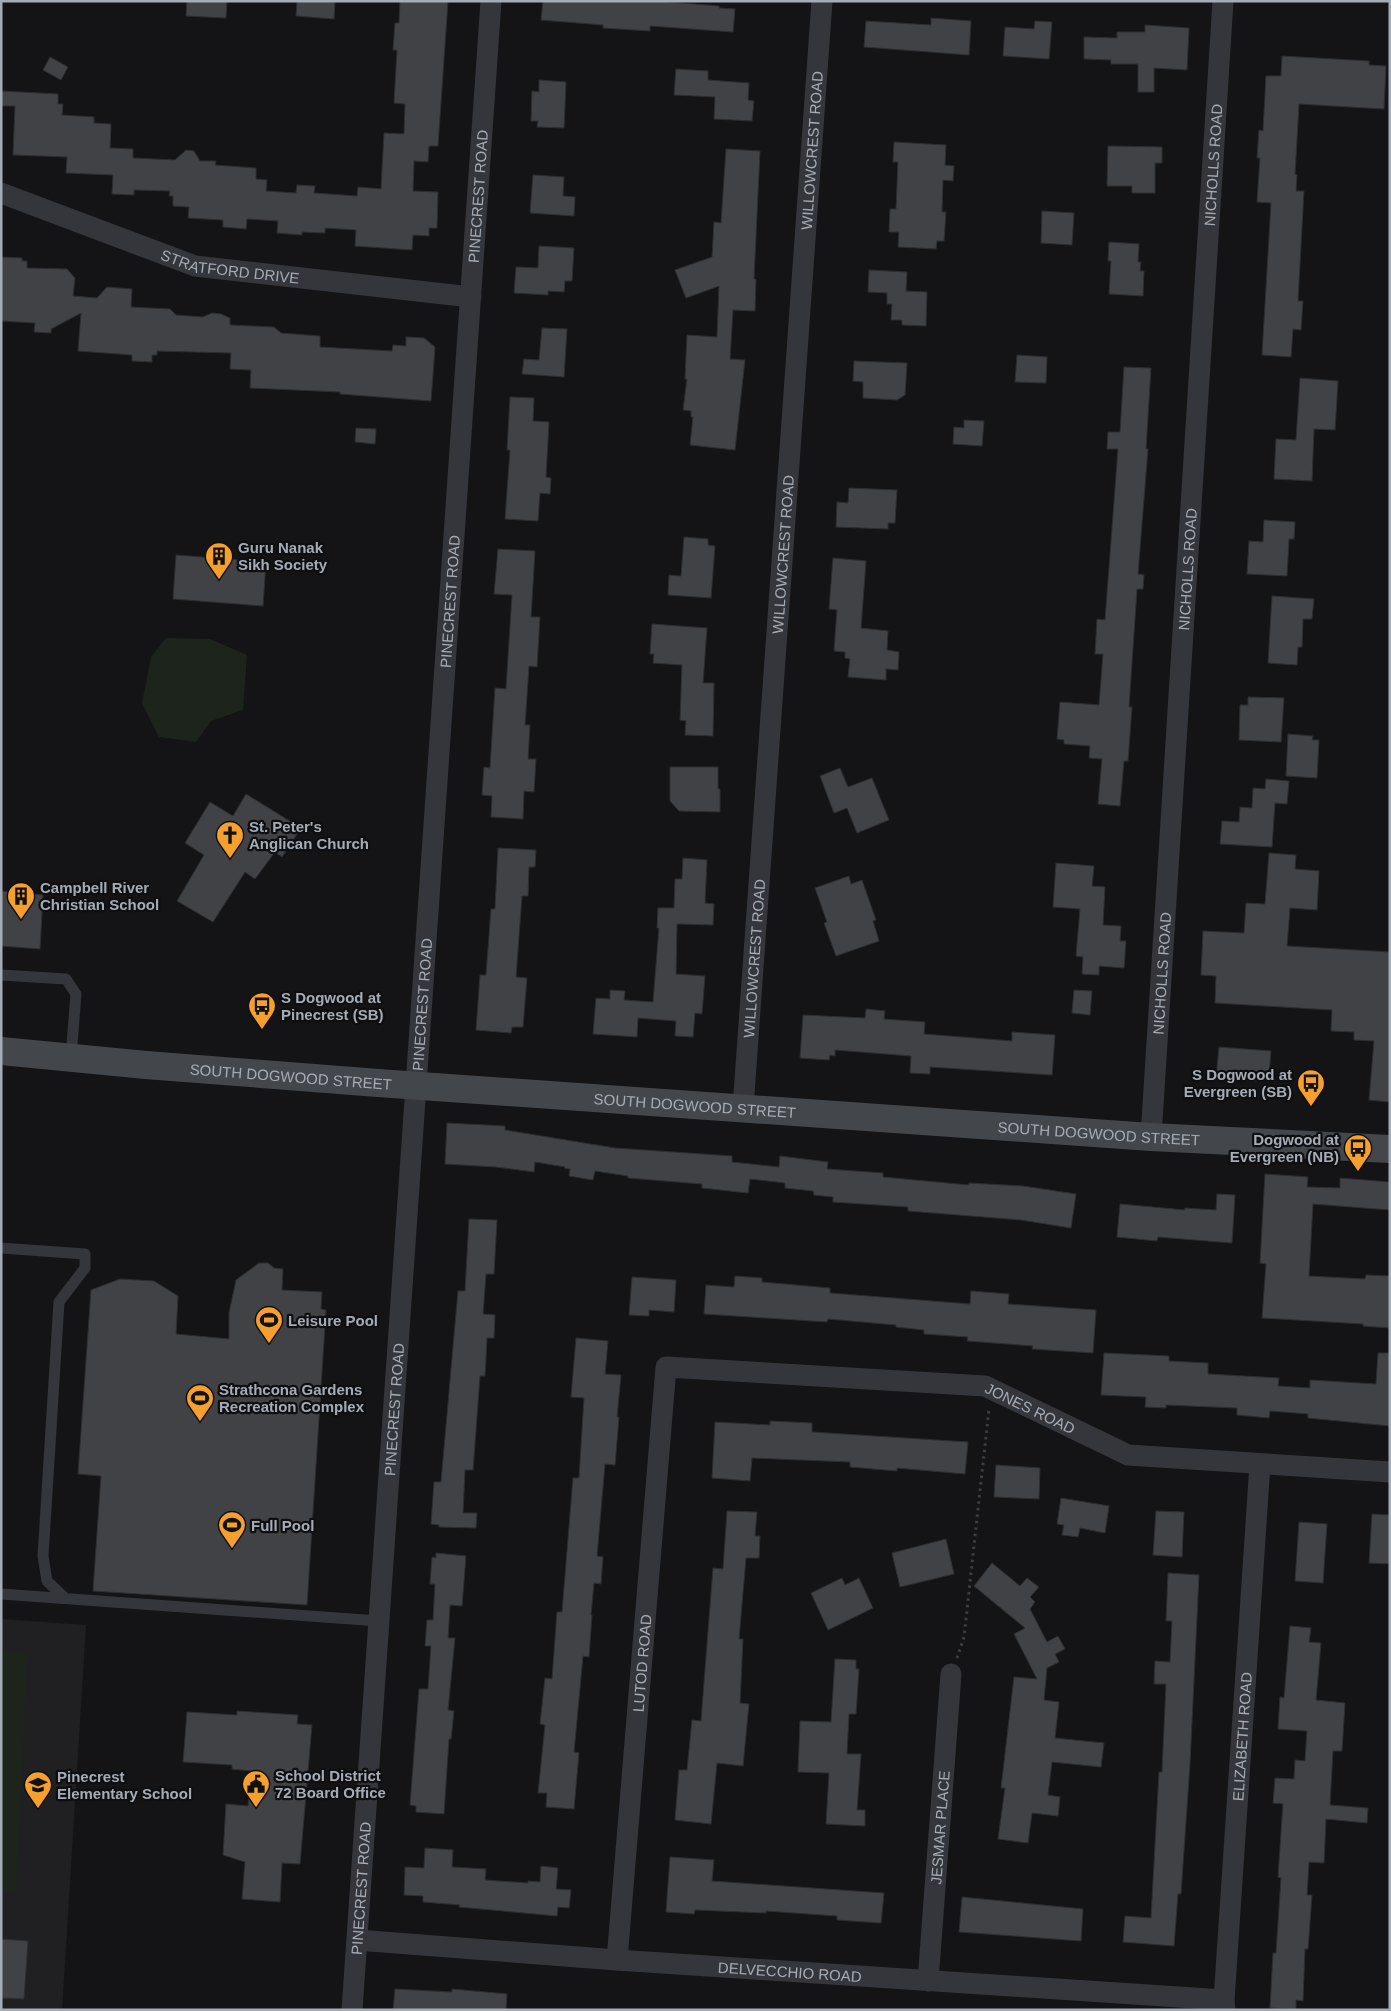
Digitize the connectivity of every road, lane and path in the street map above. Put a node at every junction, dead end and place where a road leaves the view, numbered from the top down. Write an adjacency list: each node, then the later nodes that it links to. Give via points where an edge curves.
1 (491, 1): 5 (street, PINECREST ROAD)
2 (822, 1): 10 (street, WILLOWCREST ROAD)
3 (1223, 1): 11 (street, NICHOLLS ROAD)
4 (1, 193): 5 (street, STRATFORD DRIVE, via 195,266)
5 (471, 297): 9 (street, PINECREST ROAD)
6 (1, 975): 8 (lane, via 66,979 76,994)
7 (1, 1051): 8 (main road, SOUTH DOGWOOD STREET)
8 (71, 1057): 9 (main road, SOUTH DOGWOOD STREET)
9 (416, 1085): 10 (main road, SOUTH DOGWOOD STREET); 20 (street, PINECREST ROAD)
10 (743, 1108): 11 (main road, SOUTH DOGWOOD STREET)
11 (1151, 1137): 12 (main road, SOUTH DOGWOOD STREET)
12 (1390, 1149)
13 (1, 1248): 19 (lane, via 85,1254 85,1268 59,1302 43,1556 47,1581)
14 (666, 1368): 15 (street, JONES ROAD); 23 (street, LUTOD ROAD)
15 (985, 1386): 16 (street, JONES ROAD, via 1128,1455); 21 (path, via 989,1408 964,1637)
16 (1260, 1464): 17 (street, JONES ROAD); 25 (street, ELIZABETH ROAD)
17 (1390, 1472)
18 (1, 1594): 19 (lane)
19 (65, 1598): 20 (lane)
20 (379, 1621): 22 (street, PINECREST ROAD)
21 (951, 1674): 24 (street, JESMAR PLACE)
22 (357, 1940): 23 (street, DELVECCHIO ROAD); 26 (street, PINECREST ROAD)
23 (617, 1960): 24 (street, DELVECCHIO ROAD)
24 (928, 1981): 25 (street, DELVECCHIO ROAD)
25 (1224, 2005)
26 (352, 2010)

